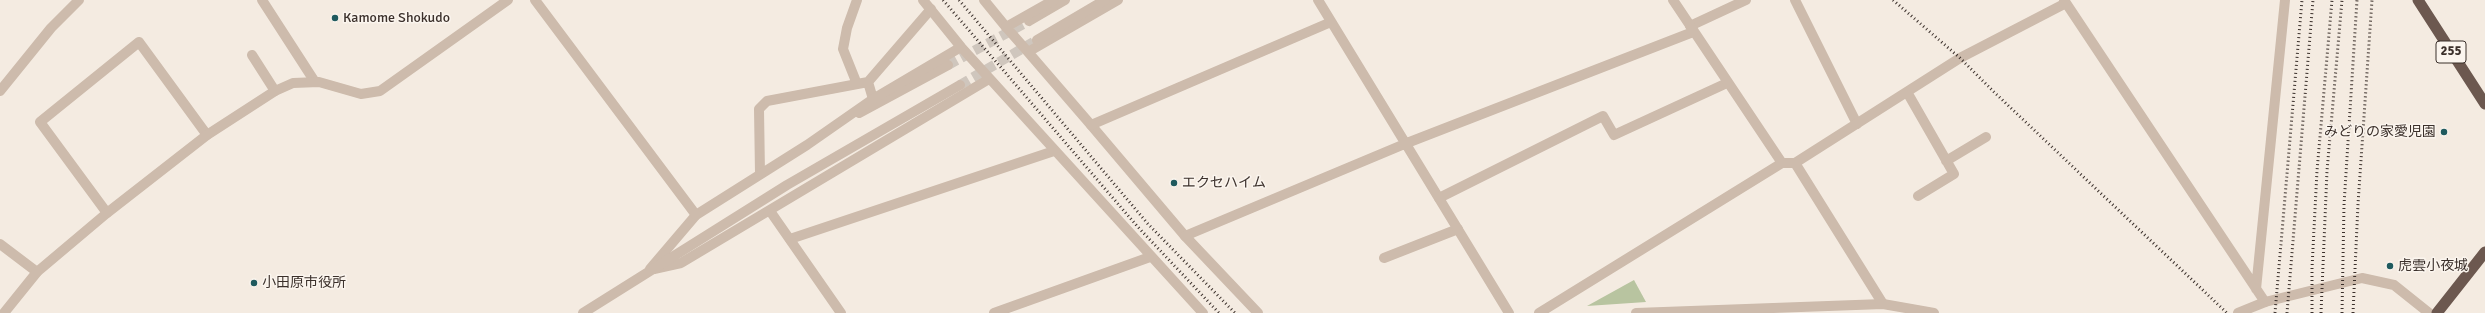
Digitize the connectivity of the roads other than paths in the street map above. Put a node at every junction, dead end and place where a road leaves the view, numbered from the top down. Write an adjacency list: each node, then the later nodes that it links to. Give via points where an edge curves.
1 (79, 0): 35 (street, via 46,34)
2 (262, 0): 30 (street)
3 (508, 0): 30 (street, via 380,91 361,94)
4 (535, 0): 55 (street)
5 (857, 0): 33 (street, via 843,49)
6 (923, 0): 19 (street)
7 (984, 0): 22 (street)
8 (1054, 0): 22 (street)
9 (1065, 0): 20 (street)
10 (1105, 0): 24 (street)
11 (1118, 0): 26 (street)
12 (1318, 0): 21 (street)
13 (1673, 0): 23 (street)
14 (1746, 0): 23 (street)
15 (1795, 0): 40 (street)
16 (2285, 0): 65 (street)
17 (2418, 0): 39 (highway, 255)
18 (2065, 2): 37 (street, via 1960,58); 65 (street)
19 (931, 9): 25 (street); 31 (street)
20 (1029, 22)
21 (1331, 22): 41 (street); 45 (street)
22 (1006, 27): 26 (street)
23 (1692, 29): 32 (street); 45 (street)
24 (1037, 40)
25 (961, 47): 29 (street); 38 (street)
26 (1028, 52): 41 (street)
27 (252, 55): 36 (street)
28 (948, 65): 42 (street)
29 (989, 79): 46 (street); 53 (street)
30 (315, 82): 36 (street, via 293,83)
31 (868, 82): 33 (street); 38 (street)
32 (1727, 83): 48 (street); 52 (street, via 1614,135 1602,116)
33 (857, 84): 50 (street, via 767,101 759,109)
34 (960, 85): 63 (street, via 787,185)
35 (0, 91)
36 (275, 91): 43 (street)
37 (1907, 92): 40 (street); 47 (street)
38 (873, 99): 42 (street)
39 (2485, 104)
40 (1858, 124): 49 (street)
41 (1091, 126): 57 (street)
42 (833, 127): 50 (street)
43 (207, 135): 54 (street); 54 (street, via 139,42 40,122)
44 (1986, 137): 47 (street)
45 (1407, 143): 52 (street); 57 (street)
46 (1054, 151): 58 (street); 61 (street)
47 (1946, 161): 51 (street, via 1954,174)
48 (1782, 163): 49 (street); 75 (street)
49 (1795, 163): 67 (street)
50 (760, 174): 55 (street)
51 (1918, 196)
52 (1440, 198): 56 (street)
53 (770, 211): 58 (street); 63 (street, via 681,263)
54 (107, 213): 64 (street)
55 (696, 215): 63 (street)
56 (1458, 229): 62 (street); 74 (street)
57 (1185, 236): 73 (street)
58 (790, 239): 70 (street)
59 (0, 244): 64 (street)
60 (2485, 252): 80 (highway)
61 (1150, 257): 71 (street); 72 (street)
62 (1384, 258)
63 (650, 270): 69 (street)
64 (37, 272): 68 (street)
65 (2256, 290): 66 (street)
66 (2265, 302): 78 (street); 79 (street, via 2362,278 2394,285)
67 (1883, 304): 76 (street); 77 (street)
68 (4, 313)
69 (583, 313)
70 (841, 313)
71 (994, 313)
72 (1203, 313)
73 (1258, 313)
74 (1509, 313)
75 (1539, 313)
76 (1636, 313)
77 (1934, 313)
78 (2238, 313)
79 (2429, 313)
80 (2437, 313)

